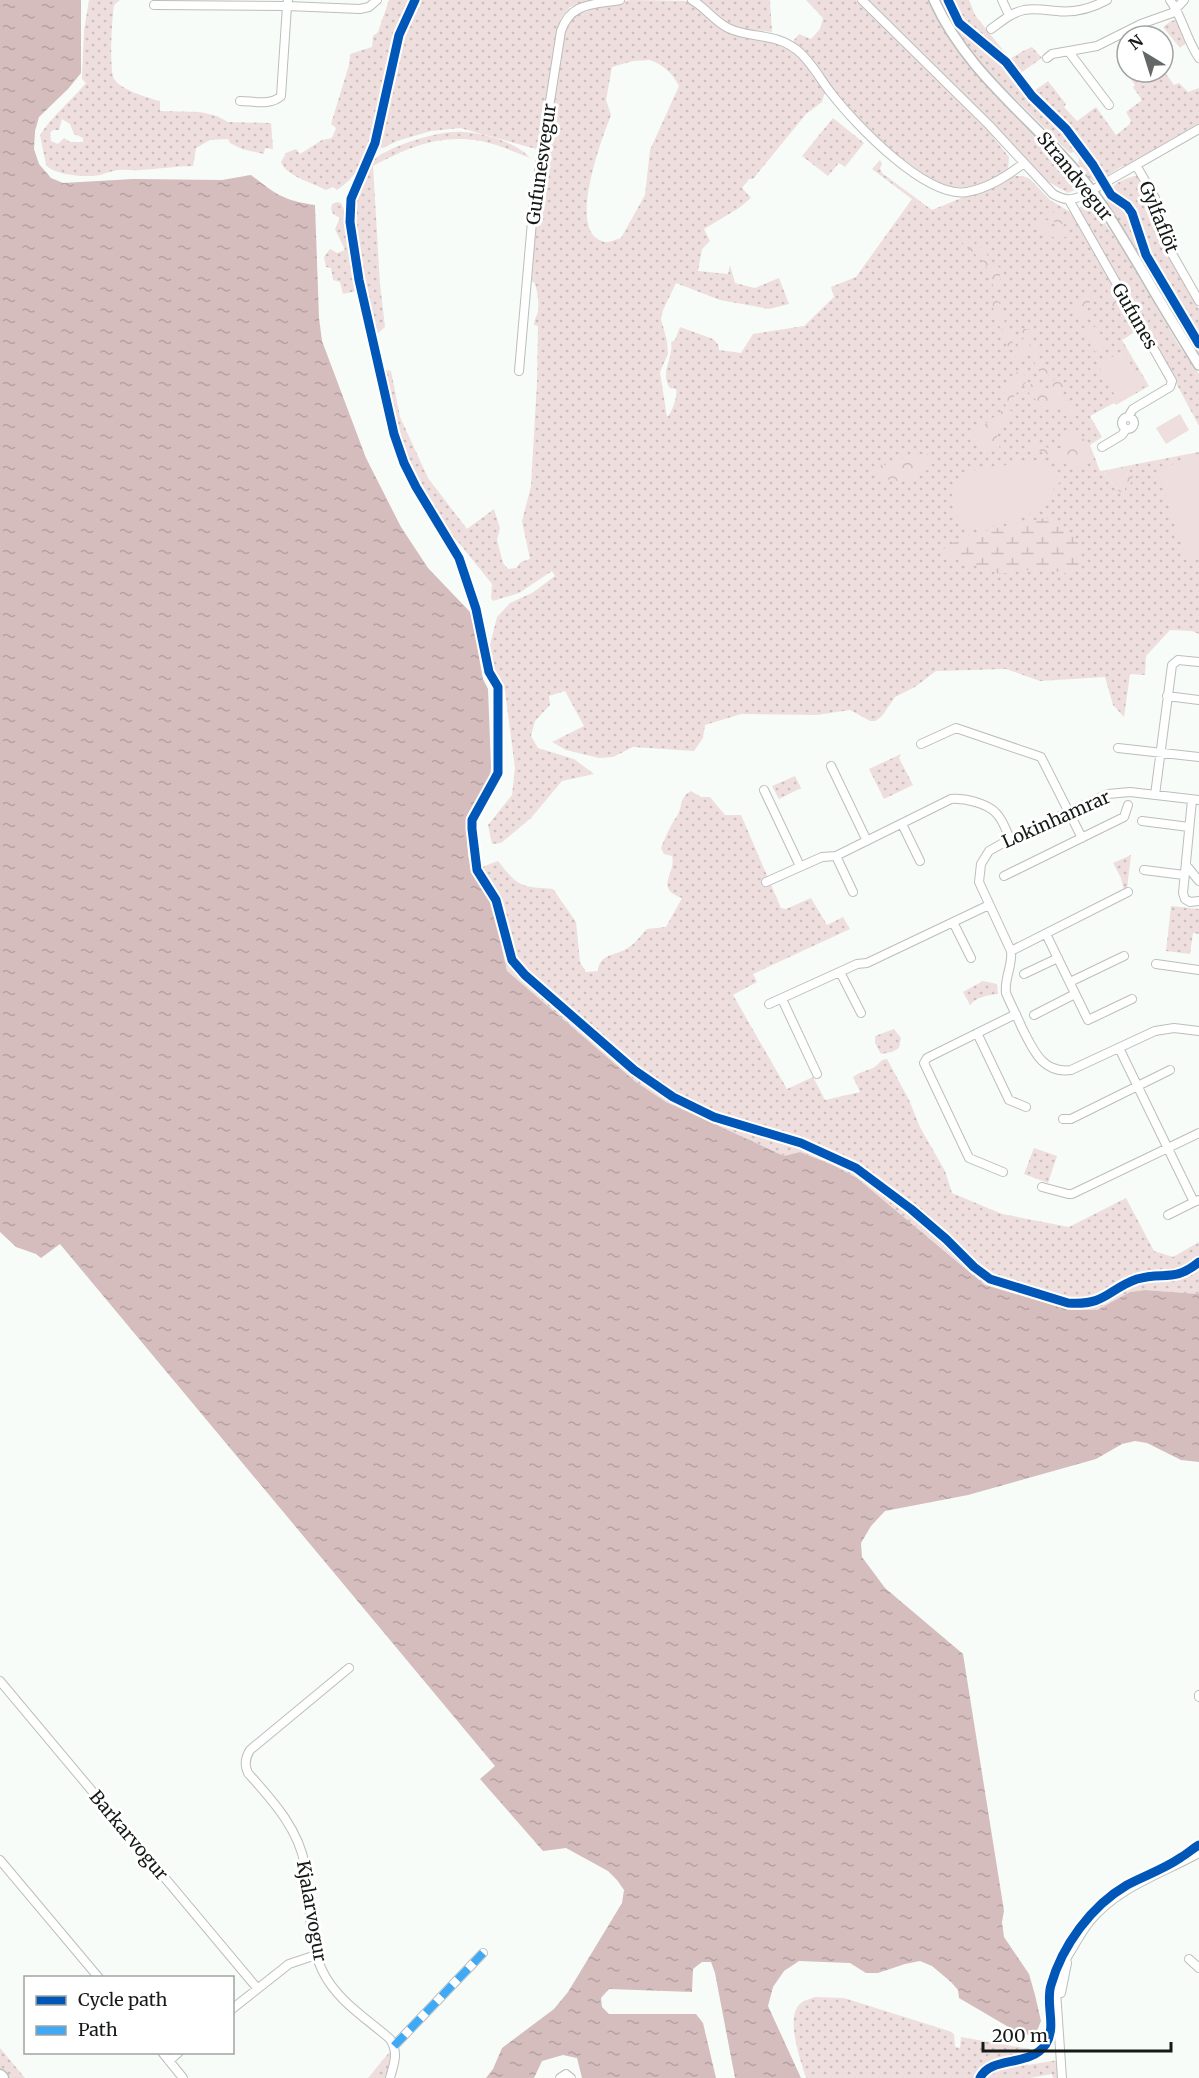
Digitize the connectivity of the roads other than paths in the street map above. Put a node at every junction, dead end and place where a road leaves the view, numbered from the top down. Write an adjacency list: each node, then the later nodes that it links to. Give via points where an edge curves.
1 (377, 0): 11 (street, via 360,9)
2 (620, 0): 29 (street, Gufunesvegur, via 580,7 571,12 561,31 533,210)
3 (692, 0): 23 (street, via 726,27 778,39 796,50 866,132 924,181 943,190 966,192 1003,178)
4 (862, 0): 23 (street)
5 (934, 0): 25 (main road, Strandvegur, via 975,67 1050,141)
6 (1002, 0): 15 (street)
7 (1049, 0): 14 (street)
8 (1107, 0): 14 (street, via 1078,10)
9 (1170, 0): 13 (street)
10 (1184, 0): 13 (street)
11 (287, 3): 12 (street); 20 (street, via 281,96 269,102)
12 (154, 5)
13 (1176, 9): 17 (street, via 1097,46); 19 (street, via 1188,42)
14 (1049, 10): 15 (street, via 1022,10)
15 (1009, 15): 16 (street)
16 (992, 29)
17 (1069, 52): 18 (street); 21 (street)
18 (1047, 58)
19 (1199, 58)
20 (240, 101)
21 (1109, 105)
22 (1199, 129): 24 (street)
23 (1024, 163): 26 (street, via 1053,194)
24 (1136, 165): 25 (street); 27 (street, Gylfaflöt, via 1155,198 1167,245)
25 (1091, 190): 26 (street); 28 (main road, Strandvegur)
26 (1069, 200): 30 (street, Gufunes, via 1172,381 1170,387 1133,409 1128,417 1133,420 1130,429)
27 (1199, 301)
28 (1199, 365)
29 (519, 371)
30 (1102, 447)
31 (1199, 662): 32 (street, via 1174,662)
32 (1167, 696): 33 (street); 36 (street)
33 (1199, 700)
34 (921, 744): 43 (street, via 956,728 1037,755 1045,762)
35 (1118, 748): 36 (street)
36 (1161, 753): 37 (street); 40 (street)
37 (1199, 757)
38 (831, 766): 49 (street)
39 (764, 790): 53 (street)
40 (1155, 795): 41 (street, Lokinhamrar); 43 (street, Lokinhamrar, via 1118,792)
41 (1196, 800): 46 (street)
42 (1128, 805): 48 (street, via 1124,817)
43 (1068, 811): 47 (street, Lokinhamrar); 48 (street)
44 (1142, 821): 46 (street)
45 (902, 824): 47 (street, via 951,799 962,799 995,812); 49 (street); 51 (street)
46 (1189, 827): 52 (street)
47 (1010, 838): 62 (street, Lokinhamrar, via 989,851 981,864 979,882)
48 (1082, 838): 56 (street)
49 (867, 841): 50 (street)
50 (836, 856): 53 (street); 59 (street)
51 (920, 861)
52 (1186, 865): 55 (street); 57 (street)
53 (800, 866): 58 (street)
54 (1144, 870): 55 (street)
55 (1184, 875): 61 (street, via 1185,899)
56 (1004, 876)
57 (1199, 881)
58 (766, 882)
59 (853, 892)
60 (1128, 892): 64 (street)
61 (1199, 901)
62 (989, 905): 63 (street); 65 (street, Lokinhamrar)
63 (953, 922): 67 (street); 71 (street)
64 (1047, 934): 65 (street); 68 (street)
65 (1011, 951): 79 (street, via 1005,985)
66 (1124, 956): 73 (street)
67 (971, 958)
68 (1058, 958): 72 (street); 73 (street)
69 (1156, 964): 70 (street)
70 (1199, 970)
71 (840, 972): 75 (street); 78 (street)
72 (1024, 974)
73 (1070, 982): 74 (street)
74 (1075, 994): 76 (street, via 1088,1020); 80 (street)
75 (782, 999): 77 (street); 85 (street)
76 (1132, 999)
77 (769, 1004)
78 (861, 1013)
79 (1016, 1014): 82 (street); 83 (street, via 1035,1055 1050,1068 1071,1070)
80 (1034, 1015)
81 (1199, 1031): 83 (street, via 1155,1031)
82 (976, 1033): 87 (street, via 1009,1100); 91 (street, via 927,1058 924,1066 969,1158)
83 (1119, 1048): 86 (street)
84 (1170, 1070): 86 (street)
85 (816, 1074)
86 (1138, 1086): 88 (street, via 1071,1119); 90 (street)
87 (1026, 1107)
88 (1063, 1119)
89 (1199, 1133): 90 (street)
90 (1168, 1148): 92 (street, via 1072,1194); 93 (street)
91 (1003, 1172)
92 (1042, 1187)
93 (1197, 1201): 94 (street)
94 (1168, 1215)
95 (349, 1668): 100 (street, Kjalarvogur, via 250,1750 245,1761 248,1773 286,1820 300,1846)
96 (0, 1681): 104 (street, Barkarvogur)
97 (1199, 1853): 114 (street, via 1110,1901 1072,1948 1058,2003)
98 (0, 1860): 103 (street)
99 (483, 1953): 106 (street)
100 (316, 1955): 104 (street, via 289,1964); 106 (street, Kjalarvogur, via 334,1989)
101 (1190, 1959): 102 (street)
102 (1199, 1968)
103 (98, 1976)
104 (257, 1988): 105 (street)
105 (234, 2006)
106 (394, 2046): 111 (street, via 396,2058)
107 (164, 2054): 109 (street)
108 (177, 2054): 109 (street)
109 (169, 2061): 110 (street)
110 (183, 2078)
111 (390, 2078)
112 (560, 2078): 113 (street, via 566,2074)
113 (570, 2078)
114 (1062, 2078)

